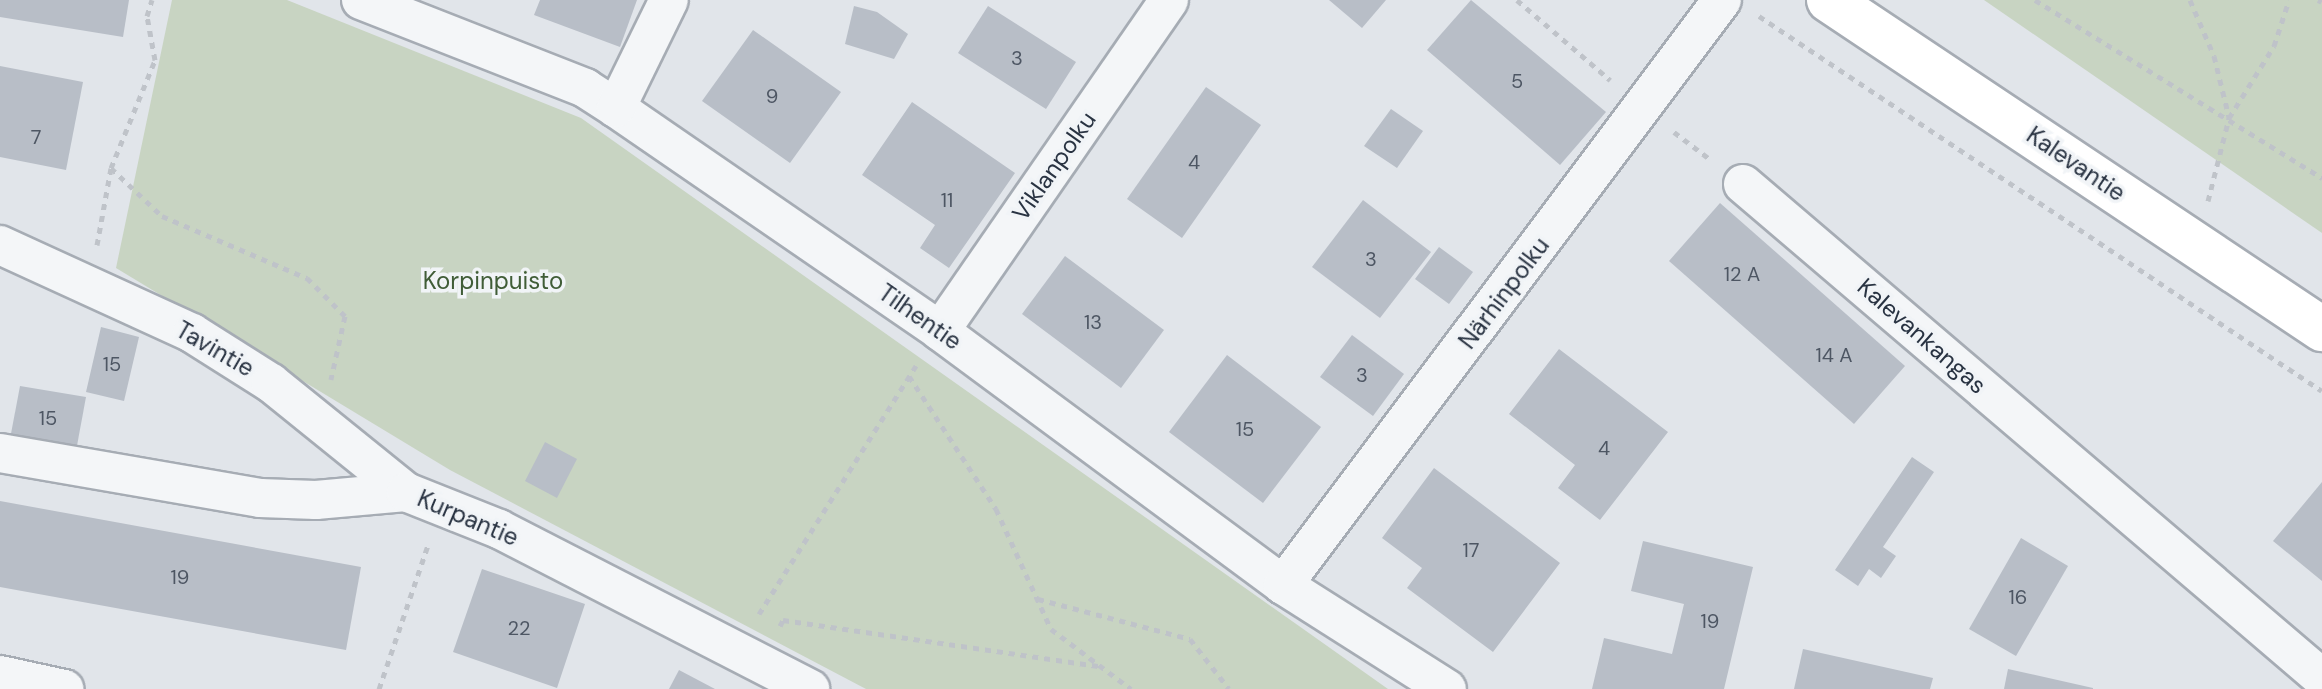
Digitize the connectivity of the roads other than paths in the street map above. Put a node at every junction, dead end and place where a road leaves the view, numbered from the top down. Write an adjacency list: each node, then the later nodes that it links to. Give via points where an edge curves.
1 (361, 0): 6 (street, Tilhentie, via 585,88)
2 (669, 0): 6 (street)
3 (1169, 0): 10 (street, Viklanpolku)
4 (1829, 0): 9 (main road, Kalevantie)
5 (1735, 4): 13 (street, Närhinpolku, via 1643,109)
6 (616, 108): 10 (street, Tilhentie)
7 (1743, 184): 15 (street, Kalevankangas)
8 (0, 245): 12 (street, Tavintie, via 192,333 271,383)
9 (2322, 329)
10 (940, 331): 13 (street, Tilhentie)
11 (0, 453): 12 (street, Kurpantie, via 260,498)
12 (406, 492): 17 (street, Kurpantie, via 499,529)
13 (1283, 585): 18 (street, Tilhentie)
14 (0, 675): 16 (street)
15 (2322, 678)
16 (64, 689)
17 (810, 689)
18 (1447, 689)

